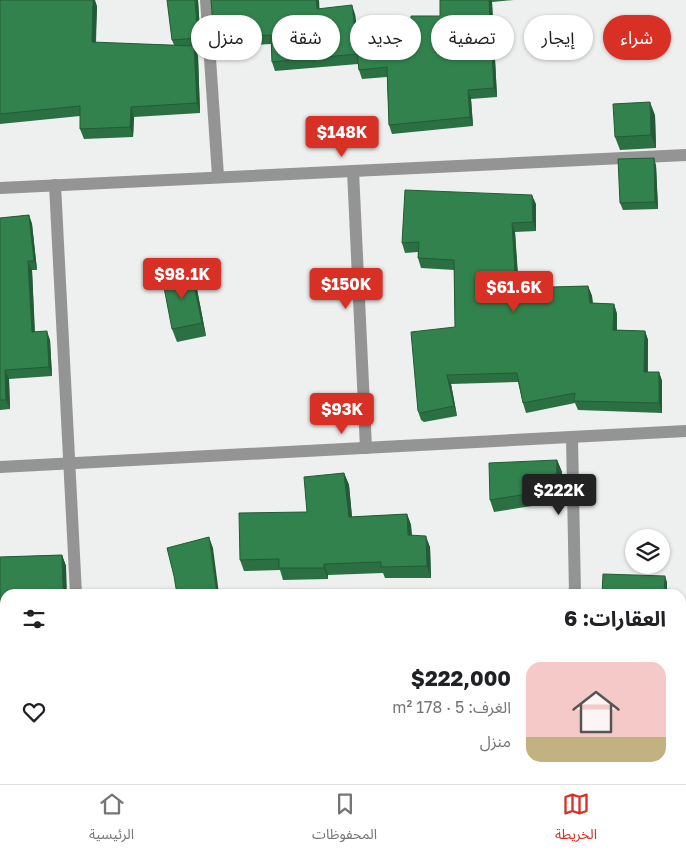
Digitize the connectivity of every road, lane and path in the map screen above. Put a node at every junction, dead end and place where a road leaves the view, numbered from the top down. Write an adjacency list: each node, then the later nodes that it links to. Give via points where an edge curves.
1 (206, 0): 4 (street)
2 (686, 155): 3 (street)
3 (353, 171): 4 (street); 9 (street)
4 (218, 176): 5 (street)
5 (55, 185): 6 (street); 10 (street)
6 (0, 188)
7 (686, 430): 8 (street)
8 (572, 438): 9 (street); 13 (street)
9 (366, 448): 10 (street)
10 (68, 462): 11 (street); 12 (street)
11 (0, 467)
12 (76, 589)
13 (575, 589)

